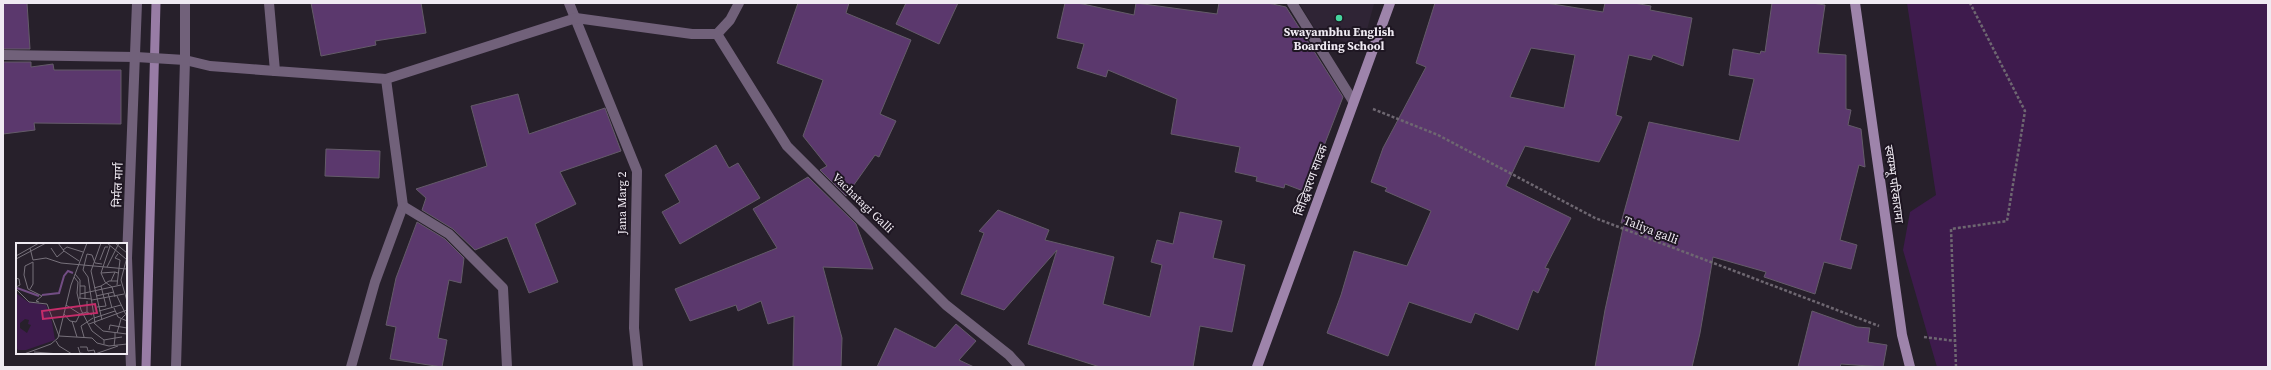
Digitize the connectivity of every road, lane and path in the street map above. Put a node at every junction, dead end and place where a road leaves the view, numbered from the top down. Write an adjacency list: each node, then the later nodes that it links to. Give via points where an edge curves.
1 (137, 3): 13 (street, निर्मल मार्ग)
2 (185, 3): 14 (street)
3 (269, 3): 15 (street)
4 (569, 3): 10 (street, Jana Marg 2)
5 (739, 3): 11 (street, via 730,20)
6 (1292, 3): 17 (street)
7 (1390, 3): 17 (main road, सिद्धिचरण सादक)
8 (1855, 3): 19 (main road, स्वयम्भू परिकारामा)
9 (1970, 3): 20 (path, via 2026,111 2007,221 1951,229)
10 (576, 18): 11 (street, via 692,34); 16 (street); 25 (street, Jana Marg 2, via 637,170 634,328)
11 (717, 34): 26 (street, Vachatagi Galli, via 787,146 946,305 1009,355)
12 (3, 55): 13 (street)
13 (137, 57): 14 (street); 21 (street, निर्मल मार्ग, via 127,258)
14 (185, 60): 15 (street, via 210,66); 22 (street)
15 (275, 71): 16 (street)
16 (386, 79): 18 (street)
17 (1353, 101): 19 (path, Taliya galli, via 1438,135 1595,218); 27 (main road, सिद्धिचरण सादक)
18 (403, 206): 23 (street, via 374,282); 24 (street, via 449,234 502,288)
19 (1902, 335): 20 (path, Taliya galli); 28 (main road, स्वयम्भू परिकारामा)
20 (1955, 341): 29 (path)
21 (131, 367)
22 (176, 367)
23 (351, 367)
24 (507, 367)
25 (638, 367)
26 (1020, 367)
27 (1257, 367)
28 (1910, 367)
29 (1956, 367)

